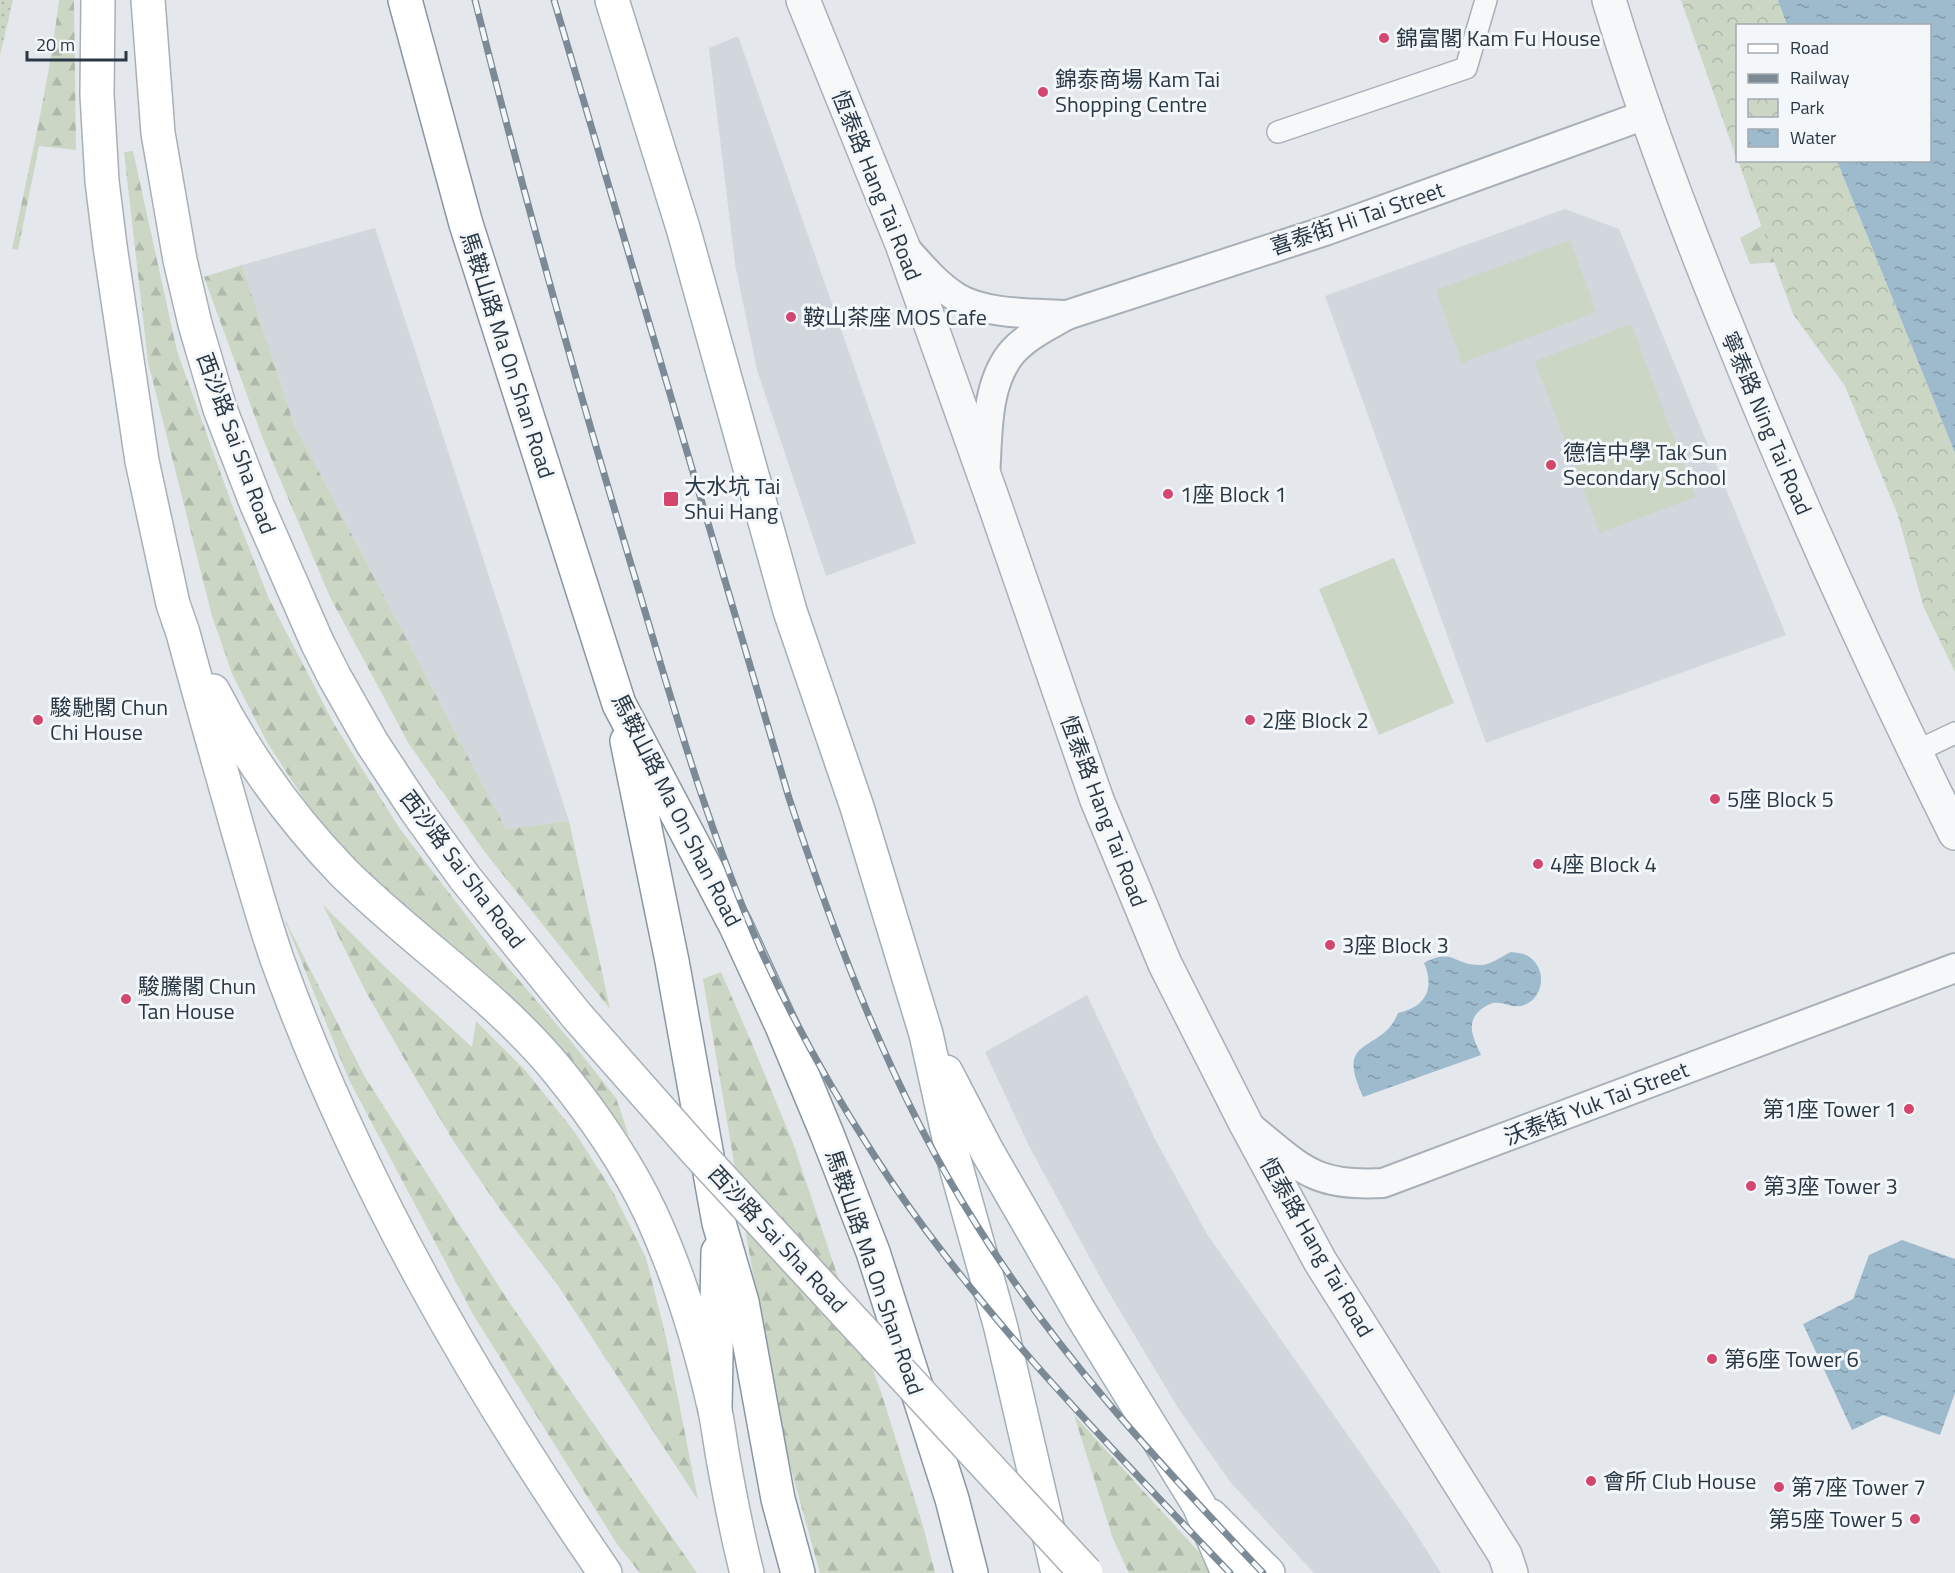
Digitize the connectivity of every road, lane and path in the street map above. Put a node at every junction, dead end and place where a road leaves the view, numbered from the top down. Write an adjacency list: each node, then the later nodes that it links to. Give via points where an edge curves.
1 (98, 0): 13 (main road, via 97,95 110,246 142,461 172,604)
2 (148, 0): 29 (main road, 西沙路 Sai Sha Road, bridge, via 158,133 180,260 220,410 317,642 372,743 465,878 577,1016 697,1152)
3 (405, 0): 14 (main road, 馬鞍山路 Ma On Shan Road, via 466,224)
4 (612, 0): 19 (main road, via 683,228 790,611 857,807)
5 (803, 0): 10 (street, 恆泰路 Hang Tai Road)
6 (1486, 0): 9 (street, via 1466,68)
7 (1609, 0): 8 (street, 寧泰路 Ning Tai Road)
8 (1645, 115): 11 (street, 喜泰街 Hi Tai Street, via 1325,231); 16 (street, 寧泰路 Ning Tai Road, via 1756,400)
9 (1278, 132)
10 (902, 244): 11 (street, 喜泰街 Hi Tai Street, via 926,272 958,299 1000,311); 12 (street, 恆泰路 Hang Tai Road)
11 (1067, 315): 12 (street, 喜泰街 Hi Tai Street, via 1031,337 1011,354 1000,371 992,399)
12 (985, 477): 20 (street, 恆泰路 Hang Tai Road, via 1097,800 1165,964)
13 (183, 633): 22 (main road, via 231,725 305,830 352,880 524,1034 598,1124 654,1221 686,1303); 24 (main road, via 259,905 334,1104 388,1217 451,1332 526,1455)
14 (619, 704): 21 (main road, via 677,984); 27 (main road, 馬鞍山路 Ma On Shan Road, via 736,926 827,1134 873,1252 952,1499)
15 (1955, 733): 16 (street)
16 (1915, 753): 17 (street, 寧泰路 Ning Tai Road)
17 (1955, 833)
18 (1955, 968): 20 (street, 沃泰街 Yuk Tai Street, via 1383,1183 1343,1183 1306,1172)
19 (926, 1034): 23 (main road, via 987,1151 1081,1314); 28 (main road)
20 (1246, 1124): 32 (street, 恆泰路 Hang Tai Road, via 1320,1260 1493,1536)
21 (718, 1223): 22 (main road); 26 (main road, via 742,1302 778,1499)
22 (715, 1408): 25 (main road)
23 (1199, 1505): 30 (main road); 31 (main road)
24 (605, 1573)
25 (747, 1573)
26 (798, 1573)
27 (971, 1573)
28 (1058, 1573)
29 (1086, 1573)
30 (1228, 1573)
31 (1268, 1573)
32 (1510, 1573)

